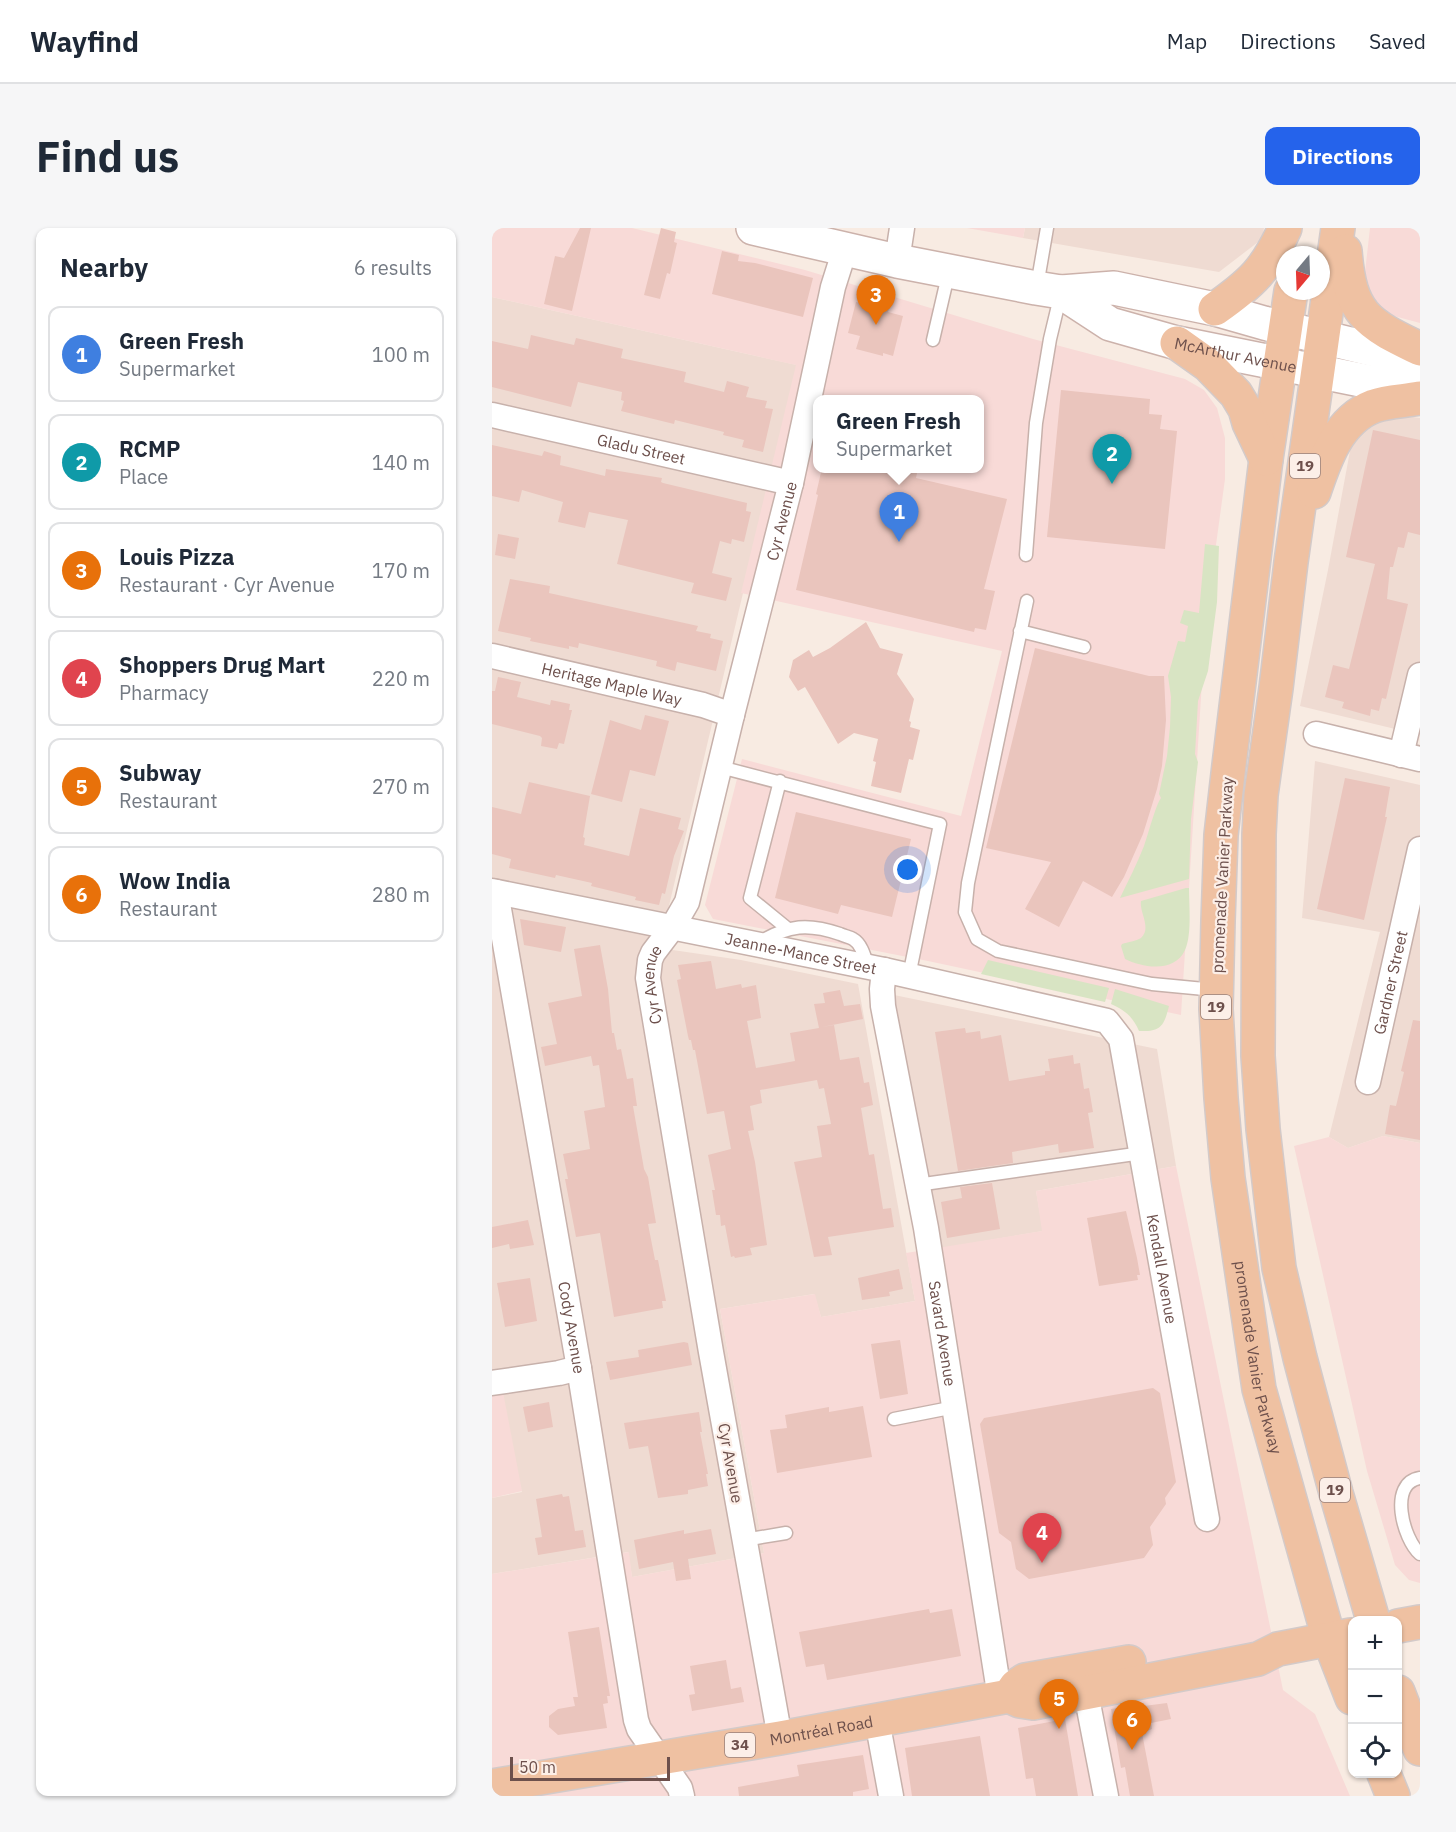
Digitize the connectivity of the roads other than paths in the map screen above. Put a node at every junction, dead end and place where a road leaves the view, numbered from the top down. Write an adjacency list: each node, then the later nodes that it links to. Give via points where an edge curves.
1 (902, 228): 10 (street)
2 (1047, 228): 12 (lane)
3 (1285, 228): 14 (main road, via 1255,278)
4 (1299, 228): 8 (main road)
5 (1338, 228): 16 (main road, 19)
6 (1344, 228): 19 (main road, via 1348,281 1360,309 1377,326)
7 (763, 229): 9 (main road, McArthur Avenue)
8 (1297, 246)
9 (845, 249): 10 (main road, McArthur Avenue); 27 (street, Cyr Avenue, via 833,287)
10 (897, 261): 11 (main road, McArthur Avenue)
11 (949, 271): 12 (main road, McArthur Avenue); 17 (lane)
12 (1049, 290): 14 (main road, McArthur Avenue, via 1114,288); 18 (main road, McArthur Avenue, via 1110,324); 28 (lane, via 1050,339 1036,423)
13 (1290, 300): 15 (main road, promenade Vanier Parkway / 19)
14 (1215, 309): 15 (main road, McArthur Avenue)
15 (1286, 329): 16 (main road, McArthur Avenue); 21 (main road, promenade Vanier Parkway / 19)
16 (1322, 337): 20 (main road, McArthur Avenue); 22 (main road, 19)
17 (933, 340)
18 (1177, 343): 21 (main road, McArthur Avenue); 26 (main road, via 1208,365 1236,394)
19 (1420, 349)
20 (1420, 361)
21 (1281, 363): 22 (main road, McArthur Avenue); 26 (main road, promenade Vanier Parkway / 19)
22 (1318, 371): 23 (main road, McArthur Avenue); 29 (main road, 19)
23 (1420, 392)
24 (1420, 398): 29 (main road, via 1373,407 1343,430 1325,459)
25 (492, 415): 27 (street, Gladu Street)
26 (1266, 459): 47 (main road, promenade Vanier Parkway / 19, via 1221,835)
27 (791, 483): 35 (street, Cyr Avenue)
28 (1026, 555)
29 (1291, 562): 61 (main road, 19, via 1259,824 1258,1056 1263,1129 1279,1268)
30 (1027, 601): 31 (lane)
31 (1020, 631): 32 (lane); 47 (lane, via 968,883 965,912 977,939 998,951 1152,984)
32 (1084, 647)
33 (492, 656): 35 (street, Heritage Maple Way)
34 (1420, 675): 37 (street)
35 (732, 715): 38 (street, Cyr Avenue)
36 (1316, 734): 37 (street)
37 (1410, 757)
38 (720, 767): 39 (lane); 42 (street, Cyr Avenue, via 687,902)
39 (780, 782): 43 (lane, via 750,898); 46 (lane, via 940,824)
40 (1420, 849): 49 (street, Gardner Street)
41 (494, 891): 42 (street, Jeanne-Mance Street); 52 (street, Cody Avenue)
42 (672, 928): 44 (street, Jeanne-Mance Street); 59 (street, Cyr Avenue, via 653,953 648,978)
43 (788, 929): 44 (lane); 45 (lane, via 799,926 829,930 854,939)
44 (756, 945): 45 (street, Jeanne-Mance Street)
45 (876, 969): 46 (street, Jeanne-Mance Street); 51 (street, Savard Avenue)
46 (909, 976): 48 (street, Jeanne-Mance Street)
47 (1217, 990): 64 (main road, promenade Vanier Parkway / 19, via 1228,1178 1259,1389)
48 (1107, 1022): 50 (street, Kendall Avenue, via 1121,1039)
49 (1368, 1082)
50 (1142, 1153): 51 (lane); 57 (street, Kendall Avenue)
51 (917, 1185): 54 (street, Savard Avenue)
52 (579, 1368): 53 (street); 73 (street, Cody Avenue, via 636,1720)
53 (492, 1383)
54 (955, 1407): 55 (lane); 68 (street, Savard Avenue)
55 (894, 1419)
56 (1420, 1478): 60 (lane, via 1405,1485 1401,1501 1405,1528)
57 (1207, 1519)
58 (786, 1533): 59 (lane)
59 (744, 1540): 71 (street, Cyr Avenue)
60 (1420, 1554)
61 (1372, 1616)
62 (1420, 1622): 63 (main road)
63 (1402, 1625)
64 (1341, 1637): 65 (main road, Montréal Road / 34); 66 (main road, promenade Vanier Parkway / 19)
65 (1278, 1649): 67 (main road, Montréal Road / 34, via 1258,1659); 68 (main road, Montréal Road, via 1246,1643 1097,1667 1025,1680)
66 (1348, 1673)
67 (1086, 1693): 68 (main road, Montréal Road / 34, via 1033,1703); 78 (street)
68 (1004, 1697): 70 (main road, Montréal Road / 34)
69 (1402, 1702): 72 (main road)
70 (877, 1720): 71 (main road, Montréal Road / 34); 77 (street)
71 (780, 1738): 73 (main road, Montréal Road / 34)
72 (1420, 1749)
73 (660, 1758): 75 (main road, Montréal Road / 34); 76 (street, Cody Avenue)
74 (1385, 1778): 79 (main road)
75 (492, 1786)
76 (682, 1796)
77 (891, 1796)
78 (1106, 1796)
79 (1393, 1796)

